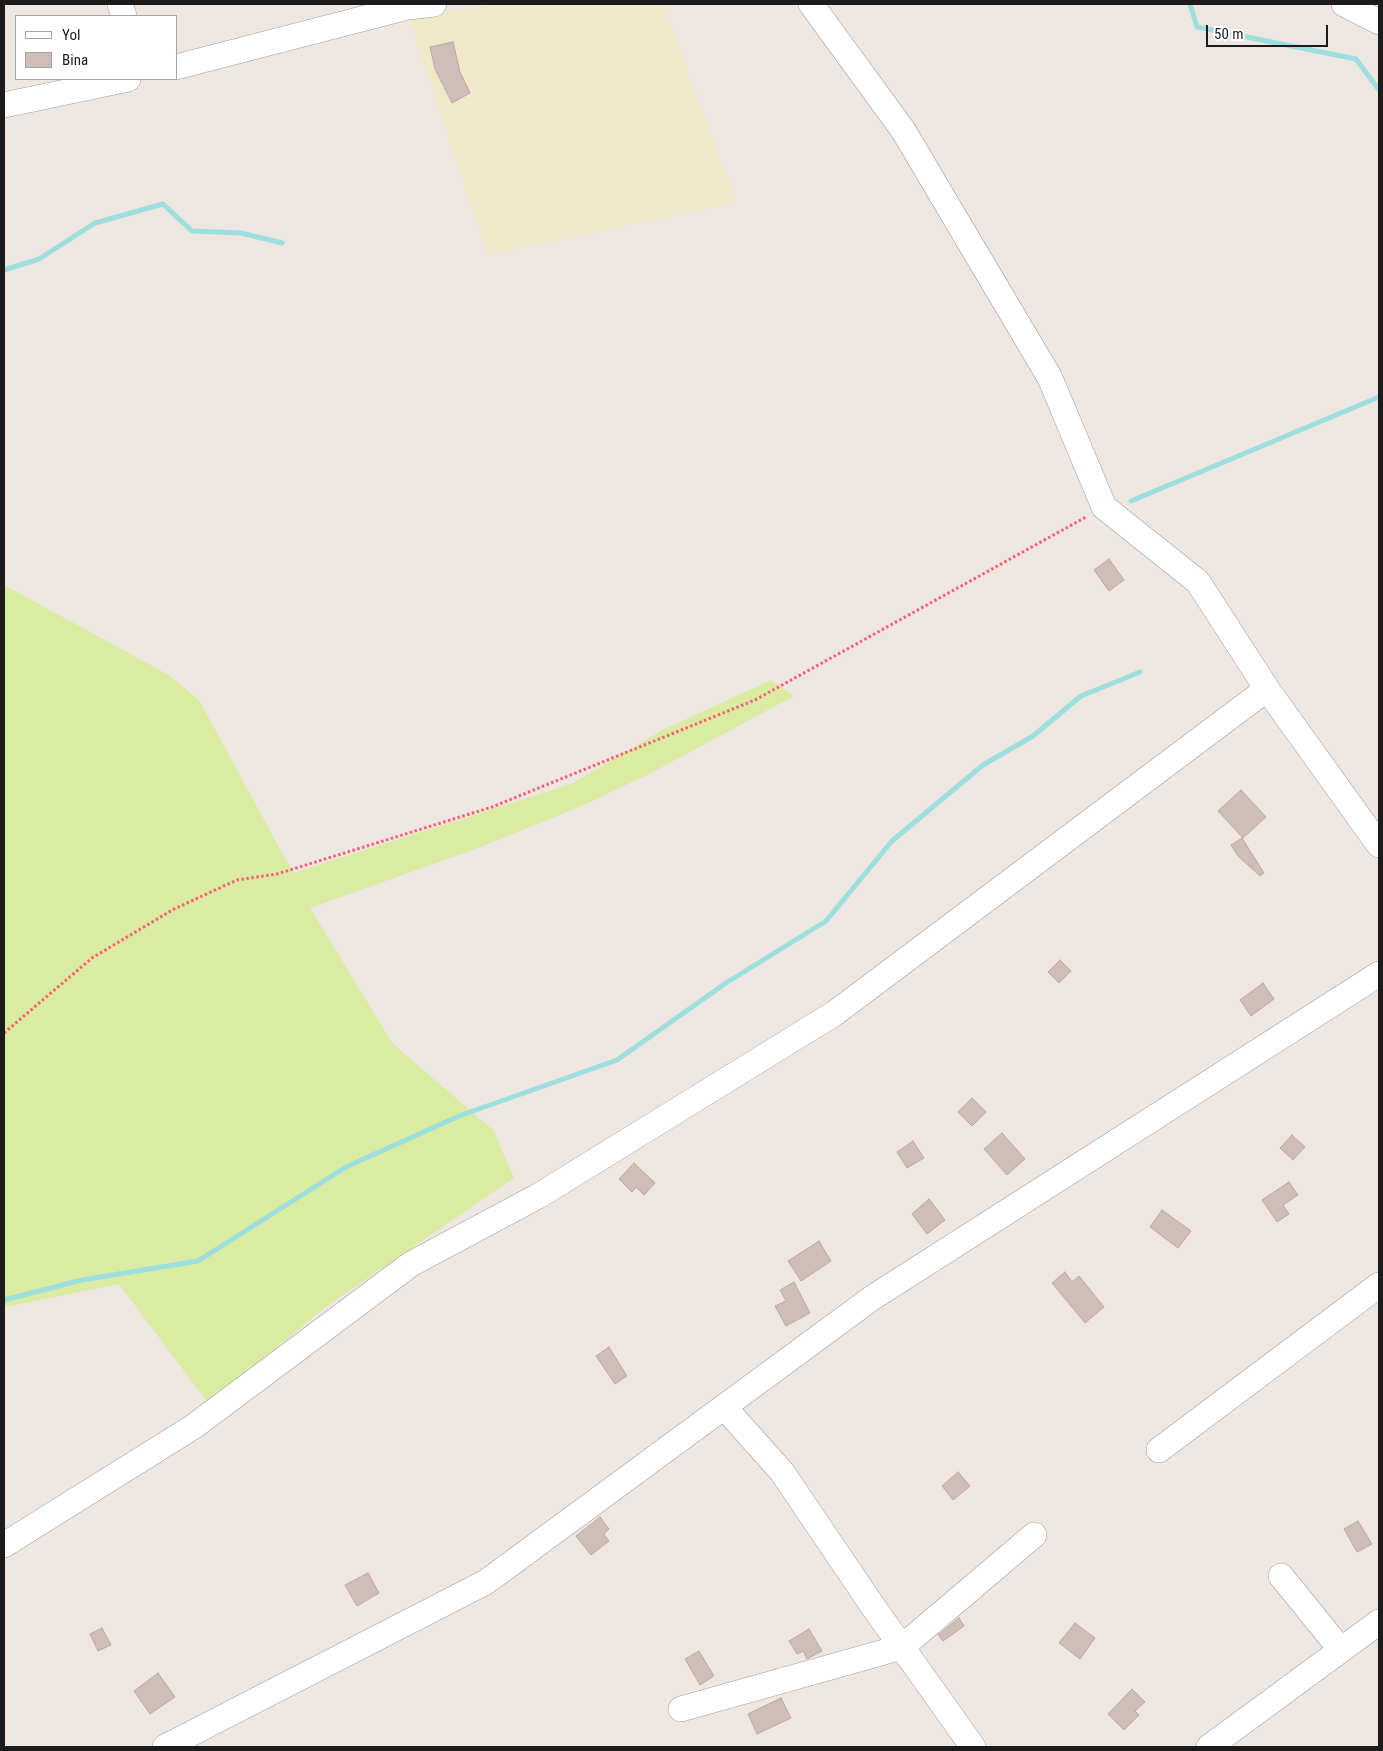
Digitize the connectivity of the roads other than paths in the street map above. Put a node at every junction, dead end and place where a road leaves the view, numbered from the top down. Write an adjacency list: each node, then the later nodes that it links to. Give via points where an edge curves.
1 (434, 4): 5 (street, via 398,10)
2 (811, 4): 8 (street, via 902,130 1050,378 1104,507 1198,582)
3 (1344, 4): 4 (street)
4 (1379, 22)
5 (178, 66)
6 (123, 80): 7 (street)
7 (4, 105)
8 (1267, 689): 9 (street); 15 (street, via 835,1012 540,1195 411,1264 193,1427)
9 (1379, 845)
10 (1379, 974): 12 (street, via 872,1298)
11 (1379, 1285): 13 (street)
12 (724, 1407): 18 (street, via 782,1472); 21 (street, via 486,1582)
13 (1158, 1450)
14 (1034, 1535): 18 (street)
15 (4, 1545)
16 (1281, 1576): 19 (street)
17 (1379, 1622): 19 (street)
18 (902, 1647): 20 (street); 22 (street)
19 (1340, 1650): 23 (street)
20 (681, 1709)
21 (165, 1747)
22 (973, 1747)
23 (1209, 1747)

